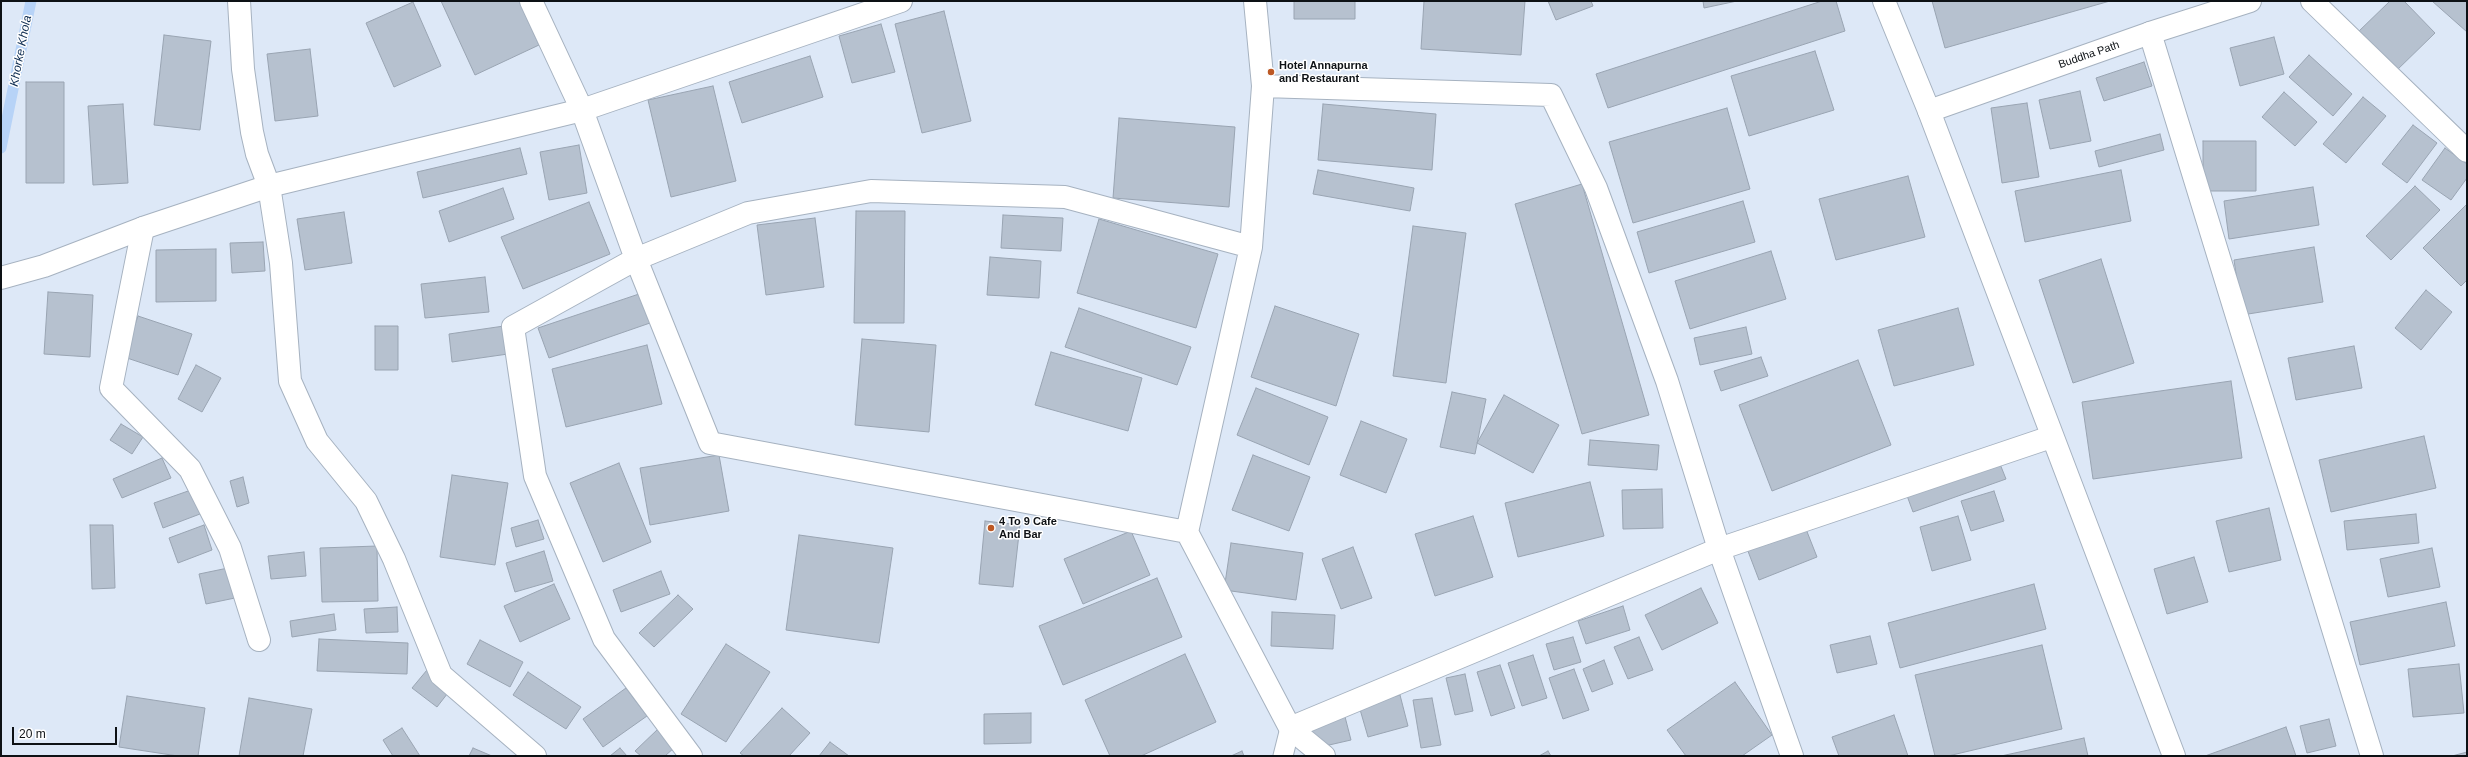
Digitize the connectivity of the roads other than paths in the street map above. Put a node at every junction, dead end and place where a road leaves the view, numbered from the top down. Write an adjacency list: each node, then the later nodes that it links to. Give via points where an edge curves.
1 (239, 1): 13 (street, via 243,69 252,132 257,154)
2 (531, 1): 10 (street)
3 (901, 1): 10 (street)
4 (1255, 1): 9 (street)
5 (1884, 1): 11 (street)
6 (2250, 1): 8 (street, Buddha Path)
7 (2312, 1): 12 (street)
8 (2150, 33): 11 (street, Buddha Path); 29 (street)
9 (1262, 86): 15 (street); 20 (street, via 1551,95 1596,188 1667,380)
10 (582, 110): 13 (street); 16 (street)
11 (1929, 111): 18 (street)
12 (2467, 150)
13 (270, 186): 14 (street); 23 (street, via 281,263 290,381 317,441 366,501 394,559 441,675)
14 (143, 228): 17 (street, via 44,266); 21 (street, via 111,388 190,469 230,548)
15 (1251, 247): 16 (street, via 1065,197 871,191 748,213); 19 (street)
16 (636, 259): 19 (street, via 710,443); 24 (street, via 513,327 535,476 604,639)
17 (1, 278)
18 (2052, 437): 20 (street); 28 (street)
19 (1187, 532): 22 (street)
20 (1719, 549): 22 (street); 27 (street)
21 (259, 640)
22 (1290, 728): 25 (lane); 26 (street)
23 (535, 756)
24 (690, 756)
25 (1283, 756)
26 (1324, 756)
27 (1792, 756)
28 (2174, 756)
29 (2372, 756)

